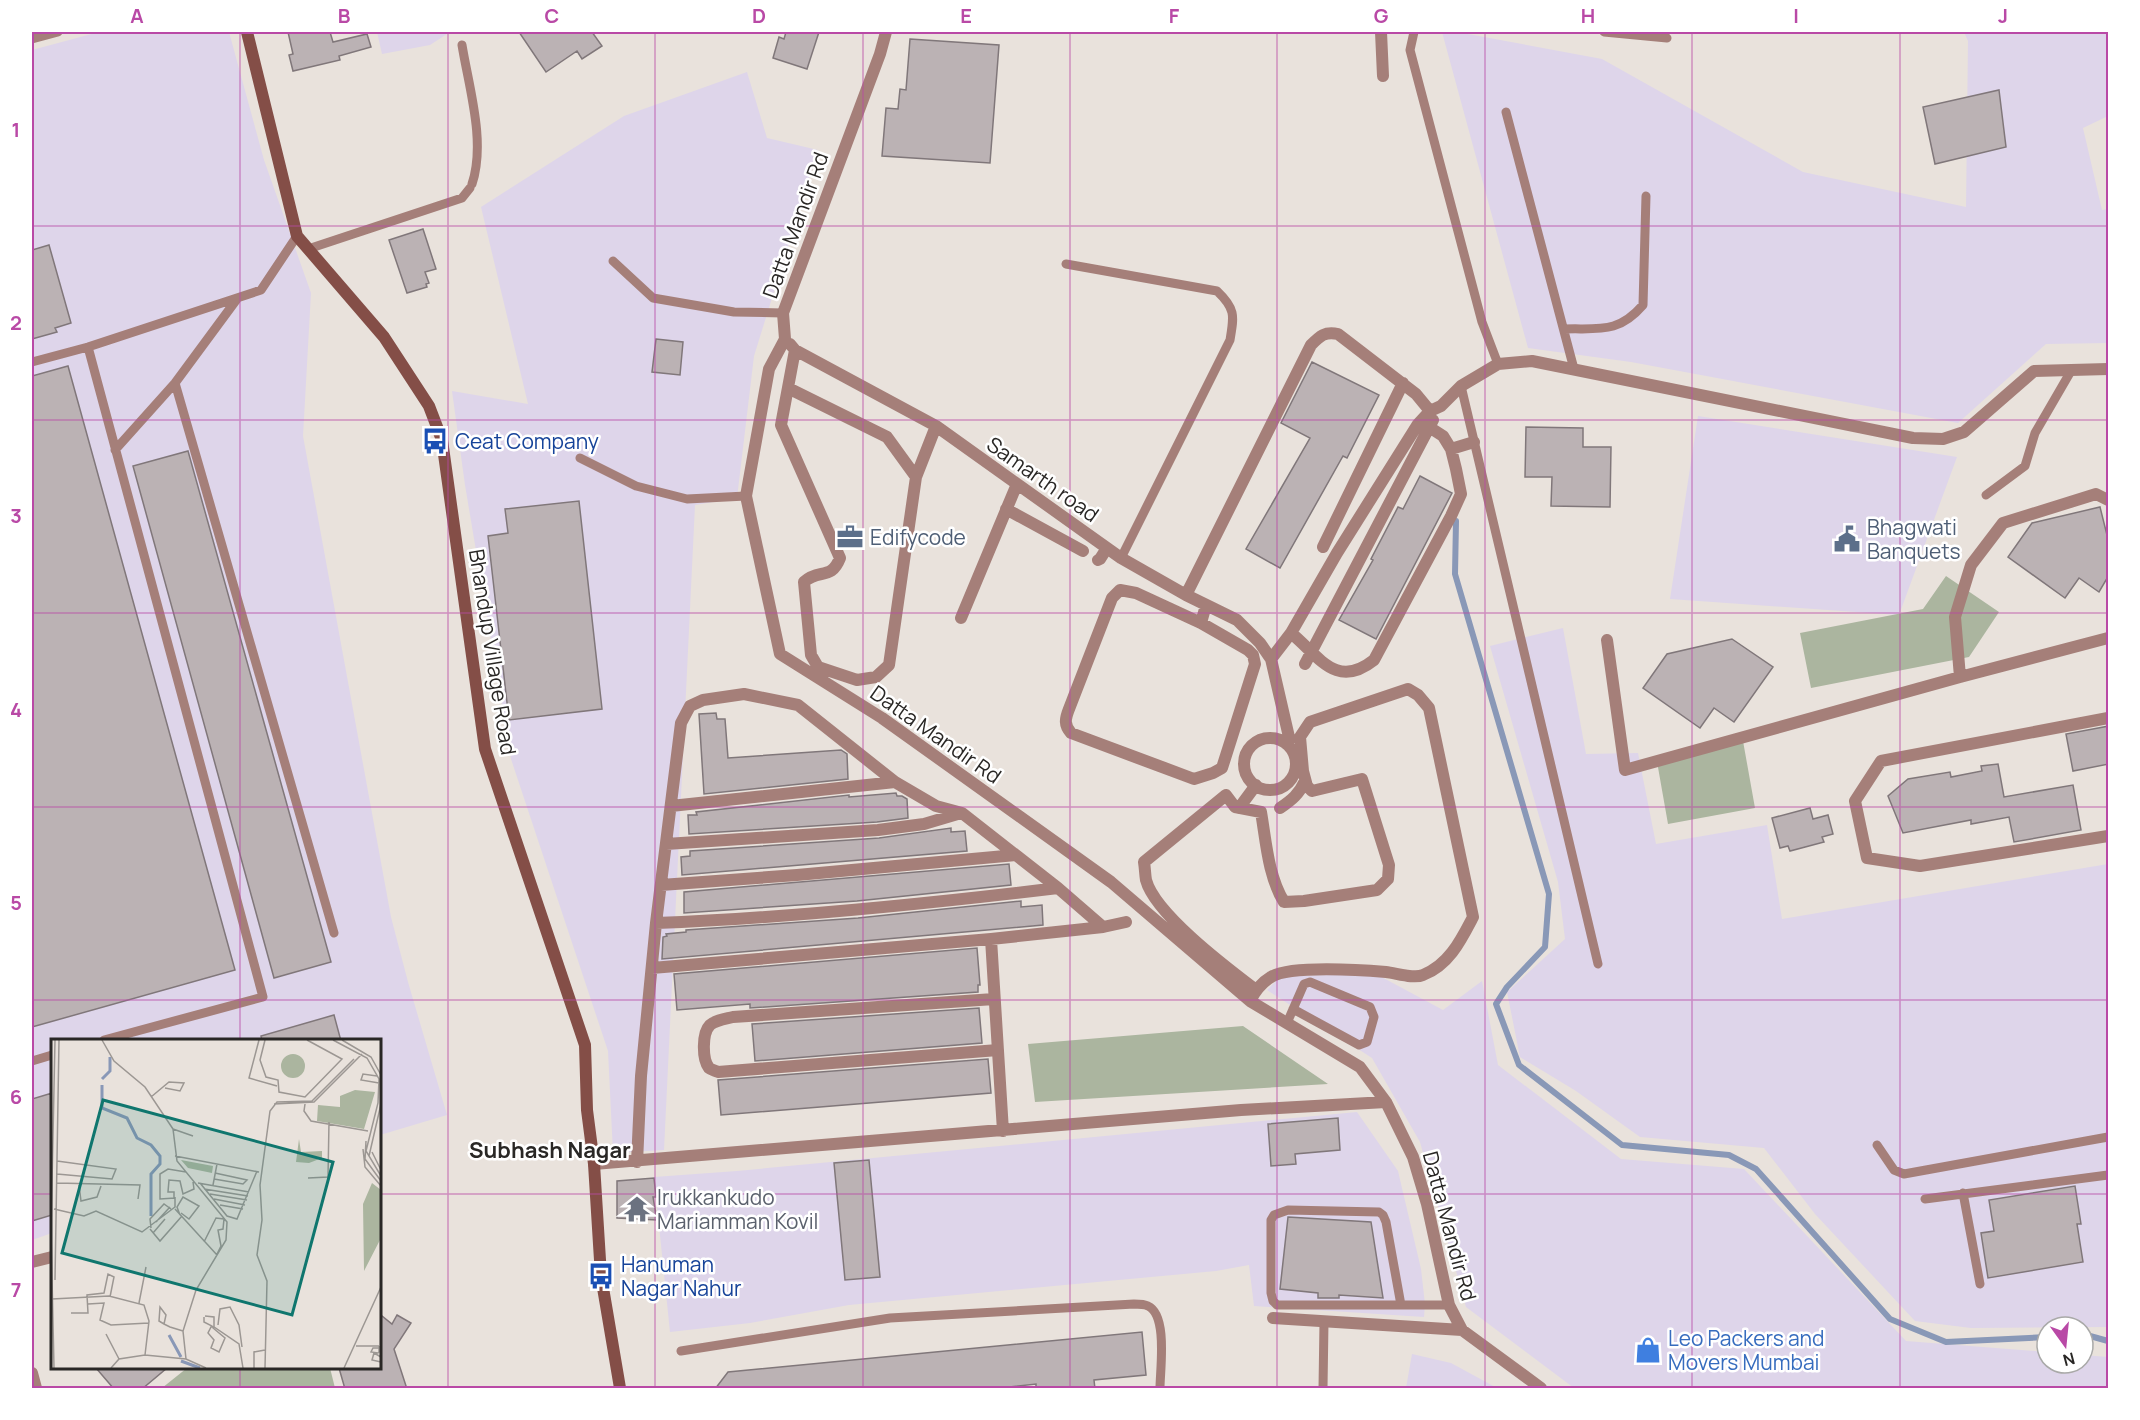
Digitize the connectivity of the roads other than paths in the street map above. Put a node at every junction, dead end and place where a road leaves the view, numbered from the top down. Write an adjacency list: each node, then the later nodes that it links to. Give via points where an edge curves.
1 (58, 32): 8 (lane)
2 (247, 32): 13 (street, Bhandup Village Road)
3 (886, 32): 18 (street, Datta Mandir Rd)
4 (1381, 32): 10 (street)
5 (1414, 32): 24 (lane, via 1410,50 1482,322)
6 (1604, 32): 7 (lane)
7 (1667, 38)
8 (32, 39)
9 (462, 45): 14 (lane, via 478,144 476,171 462,198)
10 (1383, 76)
11 (1506, 112): 19 (lane)
12 (1646, 196): 19 (lane, via 1643,304 1633,317 1616,327)
13 (297, 236): 14 (street, Bhandup Village Road); 17 (lane, via 261,290)
14 (308, 249): 97 (street, Bhandup Village Road, via 384,337 429,406 442,440 485,749 585,1045 586,1110)
15 (613, 261): 18 (lane, via 653,298 734,312)
16 (1066, 264): 50 (lane, via 1217,291 1229,302 1234,314 1230,340)
17 (237, 299): 21 (lane); 28 (lane)
18 (783, 312): 20 (street, Datta Mandir Rd)
19 (1564, 329): 25 (lane)
20 (785, 339): 22 (street, Samarth road); 42 (street, Datta Mandir Rd, via 769,369)
21 (88, 347): 23 (lane); 37 (lane)
22 (795, 350): 31 (street); 33 (street, Samarth road)
23 (32, 362)
24 (1498, 363): 25 (street, via 1532,361); 30 (street)
25 (1574, 369): 27 (street, via 1913,438 1943,439 1964,432 2034,371)
26 (2109, 369): 27 (street)
27 (2071, 371): 41 (lane, via 2036,433 2025,466)
28 (175, 383): 37 (lane); 80 (lane)
29 (1403, 383): 32 (street); 46 (street); 52 (street, via 1338,334 1320,335 1311,345)
30 (1461, 386): 32 (street); 35 (lane)
31 (788, 388): 39 (street, via 886,437); 39 (street, via 783,433 840,558 837,567 828,573 812,575 804,582 811,655 818,667 857,680 876,677 889,665)
32 (1436, 409): 34 (street); 48 (street, via 1418,424)
33 (936, 426): 39 (street); 40 (street, Samarth road)
34 (1429, 427): 36 (street, via 1443,436); 51 (street)
35 (1474, 442): 36 (street); 82 (lane)
36 (1451, 449): 59 (street, via 1461,494 1374,660 1350,673 1331,670)
37 (115, 450): 88 (lane, via 263,997)
38 (580, 458): 42 (lane, via 636,486 687,499)
39 (916, 477)
40 (1017, 484): 44 (street); 45 (street, Samarth road)
41 (1986, 495)
42 (746, 496): 84 (street, Datta Mandir Rd, via 780,654 882,718 1111,882)
43 (2109, 500): 62 (street, via 2096,494 2003,524 1971,565 1955,617)
44 (1006, 509): 49 (street); 54 (street)
45 (1096, 540): 47 (street, Samarth road); 49 (street)
46 (1323, 547)
47 (1107, 548): 49 (street, via 1100,560); 50 (street, Samarth road)
48 (1337, 553): 51 (street); 56 (street)
49 (1089, 556)
50 (1121, 558): 52 (street, Samarth road)
51 (1357, 564): 59 (street)
52 (1185, 595): 53 (street, Samarth road)
53 (1206, 605): 55 (street); 60 (street, Samarth road, via 1237,620)
54 (961, 618)
55 (1201, 623): 55 (street, via 1248,650 1255,664 1222,768 1194,778 1066,728 1065,720 1112,598 1120,590 1136,593)
56 (1291, 633): 59 (street); 60 (street)
57 (2109, 638): 62 (street)
58 (1606, 640): 62 (street, via 1625,770)
59 (1312, 651): 61 (street)
60 (1271, 659): 64 (street)
61 (1305, 664)
62 (1960, 677)
63 (2109, 718): 72 (street, via 1881,761 1856,801 1867,858 1920,866)
64 (1293, 740): 65 (street); 67 (street, via 1296,768 1288,783 1272,790); 67 (street, via 1273,738 1256,741 1250,747 1244,764 1249,779); 84 (street, via 1310,722 1408,689 1418,695 1429,708 1473,917 1448,959 1421,976 1295,970 1272,976)
65 (1305, 781): 69 (street, via 1312,791 1362,779 1389,865 1388,879 1377,890 1284,902 1274,878 1261,812); 70 (street, via 1300,792)
66 (895, 782): 68 (street); 68 (street, via 798,705 744,694 703,699 690,706 681,723); 71 (street, via 936,806)
67 (1256, 785): 69 (street)
68 (671, 806): 73 (street)
69 (1239, 808): 84 (street, via 1226,795 1144,862 1146,882 1163,911)
70 (1280, 808)
71 (962, 813): 73 (street, via 924,824 878,830); 74 (street)
72 (2109, 836)
73 (666, 844): 75 (street)
74 (1016, 855): 75 (street); 76 (street)
75 (661, 885): 78 (street)
76 (1058, 888): 78 (street, via 942,902); 79 (street)
77 (1126, 922): 79 (street)
78 (656, 923): 83 (street)
79 (1103, 927): 81 (street)
80 (334, 933)
81 (991, 939): 83 (street); 85 (street)
82 (1598, 964)
83 (652, 968): 96 (street, via 640,1076)
84 (1249, 992): 87 (street, Datta Mandir Rd)
85 (994, 999): 89 (street); 89 (street, via 733,1017 709,1026 704,1035 705,1052 710,1068 718,1072)
86 (1293, 1009): 86 (lane, via 1304,984 1310,982 1370,1007 1374,1017 1367,1042 1359,1045); 87 (lane)
87 (1287, 1023): 92 (street, Datta Mandir Rd, via 1360,1067)
88 (111, 1039)
89 (998, 1050): 93 (street)
90 (51, 1055): 91 (lane)
91 (32, 1060)
92 (1386, 1102): 93 (street); 105 (street, Datta Mandir Rd, via 1413,1157)
93 (1003, 1131): 96 (street)
94 (2109, 1137): 95 (lane, via 1904,1174 1894,1170)
95 (1877, 1145)
96 (637, 1162): 97 (street)
97 (594, 1164): 112 (street, Bhandup Village Road, via 601,1276)
98 (2109, 1175): 99 (lane)
99 (1963, 1193): 100 (lane); 103 (lane)
100 (1925, 1199)
101 (51, 1257): 102 (street)
102 (32, 1263)
103 (1980, 1284)
104 (1401, 1305): 104 (lane, via 1386,1222 1379,1212 1287,1210 1274,1215 1271,1293 1277,1305); 105 (lane)
105 (1449, 1305): 108 (street, Datta Mandir Rd)
106 (1273, 1318): 107 (street)
107 (1324, 1322): 108 (street); 114 (lane)
108 (1462, 1330): 115 (street)
109 (681, 1351): 113 (lane, via 890,1318 1134,1304 1149,1306 1157,1314 1161,1332)
110 (32, 1373): 111 (street)
111 (36, 1389)
112 (620, 1389)
113 (1160, 1389)
114 (1323, 1389)
115 (1541, 1389)

